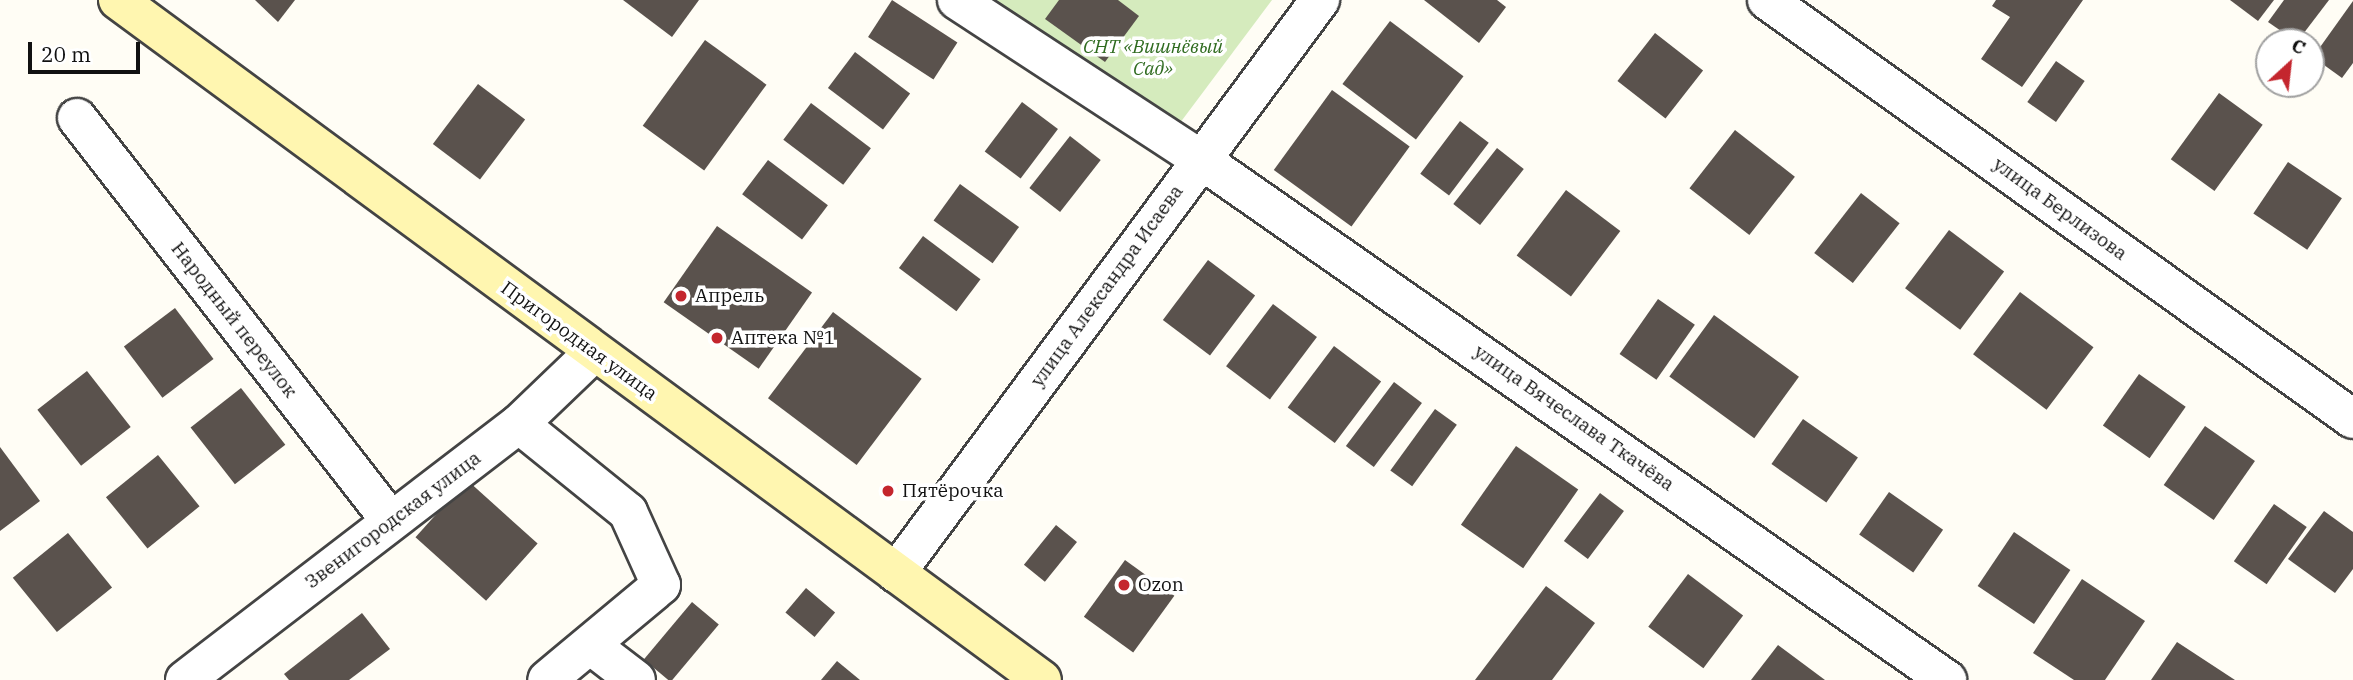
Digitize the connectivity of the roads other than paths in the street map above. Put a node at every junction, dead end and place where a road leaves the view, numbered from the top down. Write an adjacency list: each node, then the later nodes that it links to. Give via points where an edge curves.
1 (118, 0): 7 (street, Пригородная улица)
2 (957, 0): 6 (street, улица Вячеслава Ткачёва)
3 (1767, 0): 8 (street, улица Берлизова)
4 (1318, 1): 6 (street, улица Александра Исаева)
5 (78, 118): 10 (street, Народный переулок)
6 (1200, 159): 11 (street, улица Александра Исаева); 17 (street, улица Вячеслава Ткачёва)
7 (594, 352): 9 (street, Звенигородская улица); 11 (street, Пригородная улица)
8 (2353, 419)
9 (519, 424): 10 (street, Звенигородская улица); 12 (street, via 628,512 661,585)
10 (391, 522): 13 (street, Звенигородская улица)
11 (896, 573): 16 (street, Пригородная улица)
12 (593, 646): 14 (street); 15 (street)
13 (185, 680)
14 (547, 680)
15 (636, 680)
16 (1042, 680)
17 (1947, 680)

